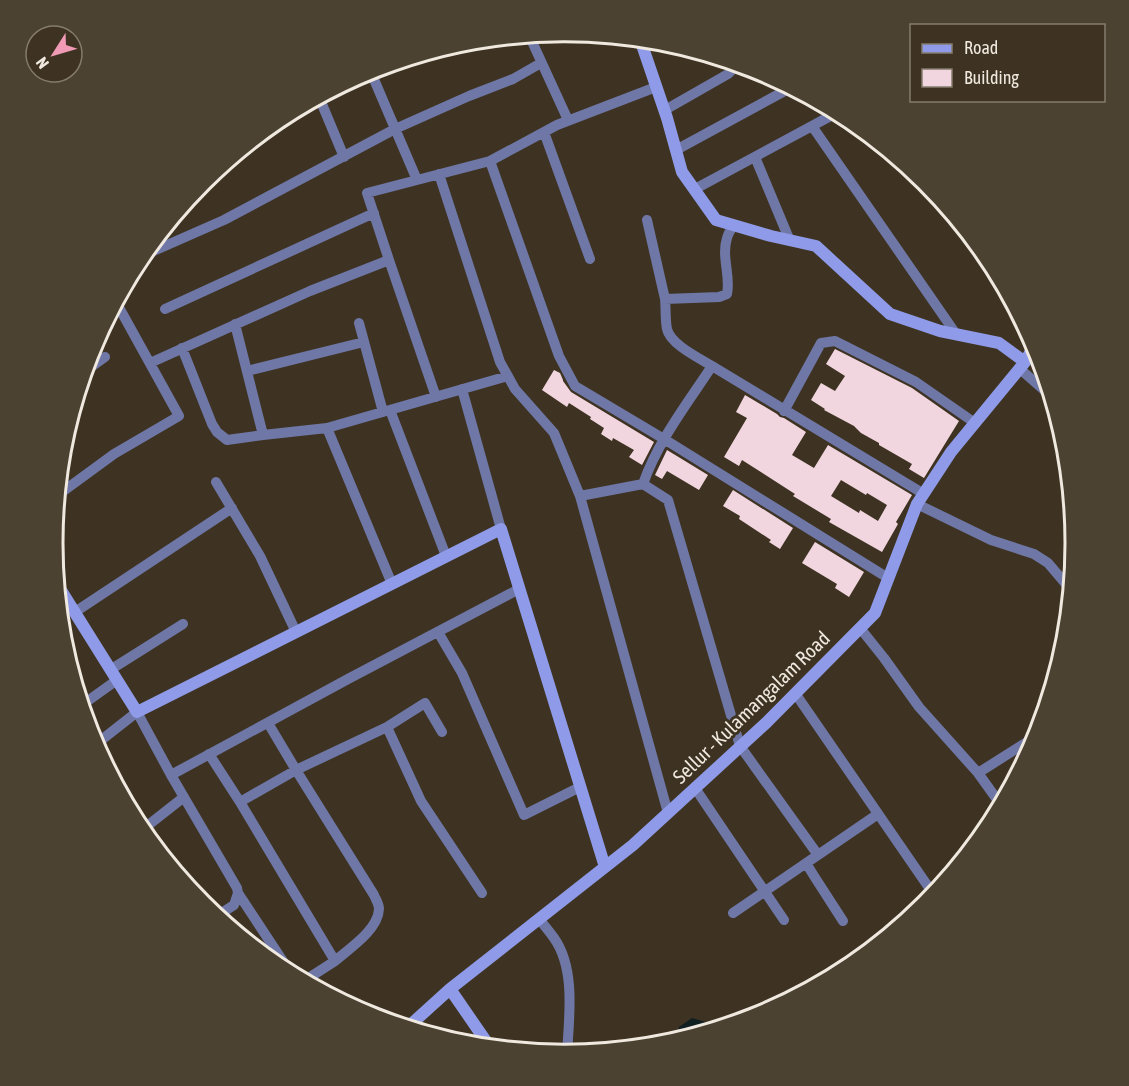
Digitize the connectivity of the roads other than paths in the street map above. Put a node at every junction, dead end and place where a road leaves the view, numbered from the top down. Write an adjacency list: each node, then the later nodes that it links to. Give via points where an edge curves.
1 (532, 43): 3 (street)
2 (643, 48): 6 (street)
3 (541, 63): 11 (street); 13 (street, via 513,79)
4 (731, 71): 9 (street)
5 (374, 80): 13 (street)
6 (656, 87): 9 (street); 11 (street)
7 (782, 92): 15 (street)
8 (322, 105): 16 (street)
9 (665, 110): 15 (street)
10 (828, 117): 12 (street)
11 (568, 120): 14 (street)
12 (812, 126): 17 (street); 34 (street)
13 (395, 129): 16 (street); 20 (street)
14 (544, 132): 18 (street); 27 (street)
15 (676, 150): 21 (street, via 682,172)
16 (344, 157): 26 (street, via 224,220)
17 (755, 157): 21 (street); 25 (street)
18 (490, 160): 19 (street); 53 (street, via 559,356 575,386)
19 (439, 174): 20 (street); 44 (street, via 500,362)
20 (417, 180): 22 (street, via 368,193)
21 (695, 189): 24 (street, via 716,220)
22 (374, 213): 28 (street); 30 (street)
23 (647, 219): 29 (street)
24 (734, 225): 25 (street); 29 (street, via 726,244 727,294)
25 (790, 241): 34 (street, via 816,246 890,314)
26 (160, 248)
27 (590, 259)
28 (389, 260): 33 (street); 47 (street)
29 (665, 299): 41 (street, via 671,337)
30 (165, 309)
31 (121, 311): 40 (street)
32 (359, 323): 35 (street)
33 (236, 324): 36 (street); 43 (street)
34 (956, 334): 42 (street, via 999,343)
35 (364, 342): 43 (street); 48 (street)
36 (182, 348): 40 (street); 52 (street, via 217,432 227,440)
37 (1029, 355): 42 (street, Sellur - Kulamangalam Road)
38 (105, 357): 39 (street)
39 (98, 362)
40 (150, 363): 56 (street, via 179,416 114,454)
41 (712, 366): 49 (street); 53 (street)
42 (1023, 366): 45 (street); 50 (street, Sellur - Kulamangalam Road)
43 (247, 371): 52 (street)
44 (508, 376): 46 (street); 57 (street, via 554,434)
45 (1039, 384)
46 (462, 389): 47 (street); 60 (street)
47 (436, 397): 48 (street)
48 (387, 411): 51 (street); 61 (street)
49 (784, 411): 50 (street, via 821,343 835,340 916,382); 58 (street)
50 (975, 423): 58 (street, Sellur - Kulamangalam Road)
51 (327, 428): 52 (street); 64 (street)
52 (264, 435)
53 (664, 439): 55 (street); 62 (street)
54 (216, 482): 59 (street)
55 (643, 484): 57 (street); 81 (street, via 668,500)
56 (67, 488)
57 (580, 496): 91 (street)
58 (920, 499): 62 (street, Sellur - Kulamangalam Road); 63 (street, via 991,540 1034,554)
59 (232, 508): 67 (street); 70 (street)
60 (501, 529): 61 (street); 65 (street)
61 (446, 556): 64 (street)
62 (888, 578): 69 (street, Sellur - Kulamangalam Road, via 875,613)
63 (1064, 581)
64 (392, 584): 70 (street)
65 (519, 589): 71 (street); 86 (street)
66 (67, 600): 67 (street)
67 (75, 612): 72 (street)
68 (183, 624): 72 (street)
69 (860, 628): 73 (street, Sellur - Kulamangalam Road); 84 (street, via 919,706)
70 (296, 632): 75 (street)
71 (438, 632): 76 (street); 86 (street, via 462,673 524,815)
72 (114, 675): 74 (street); 75 (street)
73 (795, 693): 81 (street, Sellur - Kulamangalam Road); 92 (street)
74 (89, 699)
75 (137, 712): 79 (street); 85 (street)
76 (268, 723): 82 (street); 83 (street)
77 (387, 727): 78 (street, via 425,703); 83 (street); 99 (street, via 421,801)
78 (441, 732)
79 (103, 738)
80 (1023, 745): 84 (street)
81 (740, 746): 87 (street, Sellur - Kulamangalam Road); 94 (street)
82 (209, 754): 85 (street); 90 (street)
83 (296, 770): 90 (street); 107 (street, via 379,906 372,928)
84 (978, 773): 89 (street)
85 (171, 775): 88 (street)
86 (580, 787): 96 (street)
87 (695, 788): 91 (street, Sellur - Kulamangalam Road); 98 (street)
88 (184, 797): 93 (street); 100 (street)
89 (996, 797)
90 (240, 802): 107 (street)
91 (668, 813): 96 (street, Sellur - Kulamangalam Road)
92 (879, 814): 94 (street); 97 (street)
93 (150, 824)
94 (818, 855): 95 (street)
95 (806, 863): 98 (street); 105 (street)
96 (605, 867): 103 (street, Sellur - Kulamangalam Road)
97 (928, 887)
98 (765, 891): 102 (street); 104 (street)
99 (482, 892)
100 (238, 893): 101 (street, via 234,906); 106 (street)
101 (225, 911)
102 (733, 913)
103 (539, 919): 109 (street, Sellur - Kulamangalam Road); 112 (street, via 555,939 565,963 570,994)
104 (784, 920)
105 (843, 921)
106 (278, 954)
107 (335, 961): 108 (street)
108 (312, 976)
109 (450, 988): 110 (street, Sellur - Kulamangalam Road); 111 (street)
110 (415, 1021)
111 (483, 1037)
112 (568, 1044)

